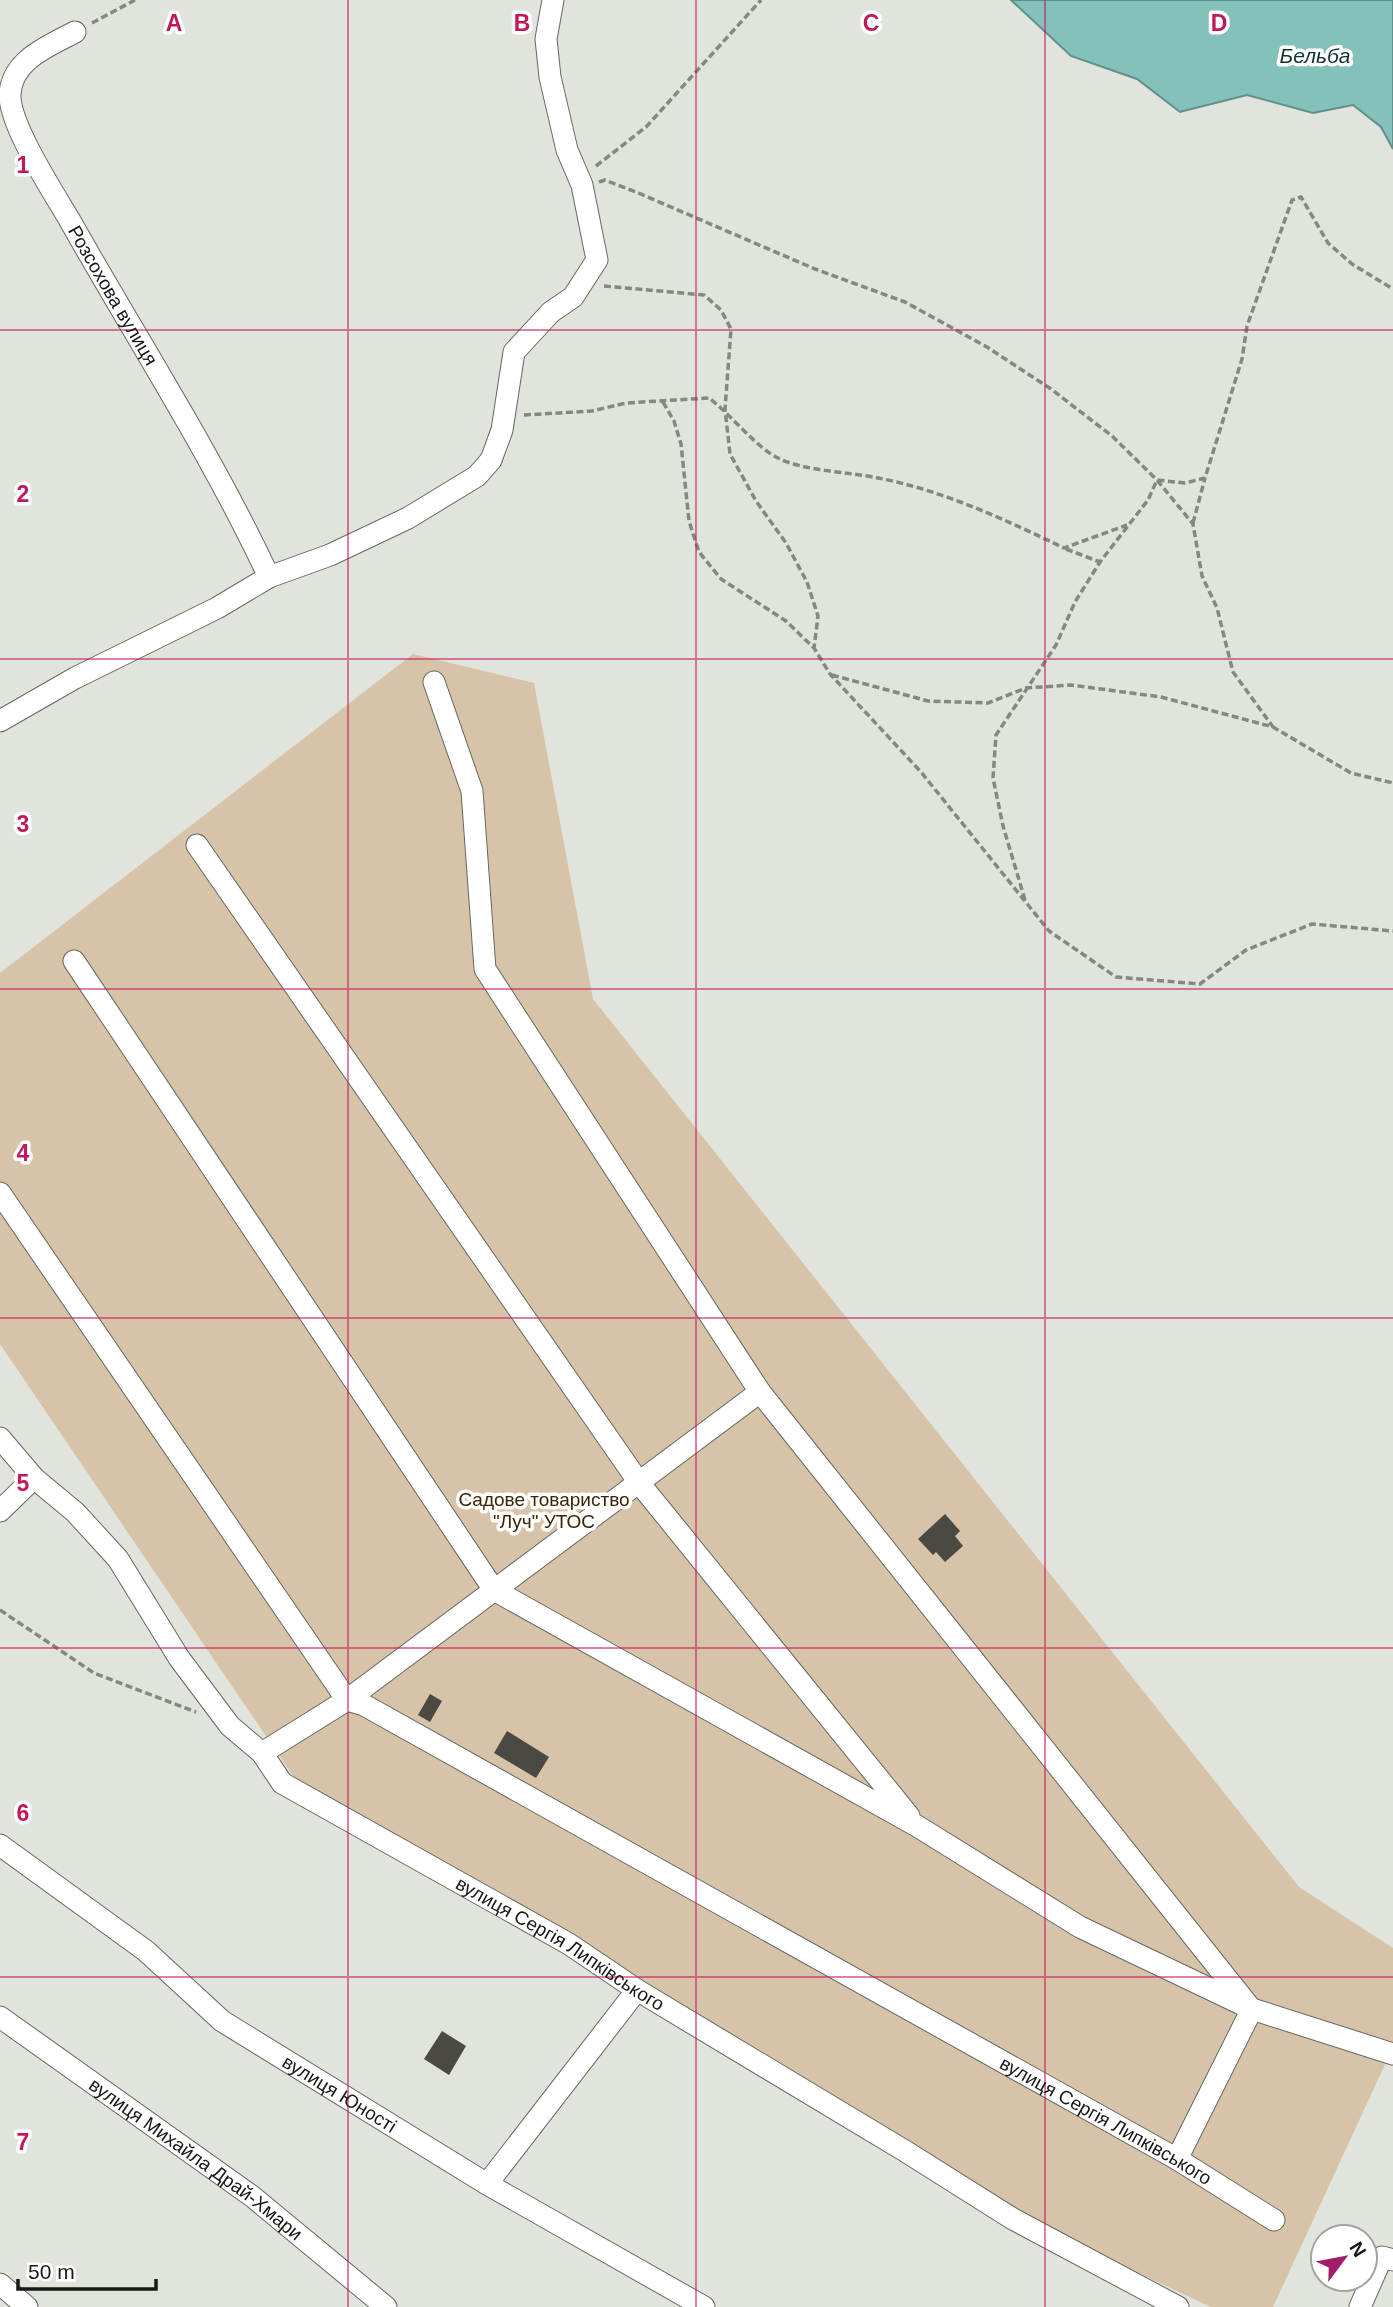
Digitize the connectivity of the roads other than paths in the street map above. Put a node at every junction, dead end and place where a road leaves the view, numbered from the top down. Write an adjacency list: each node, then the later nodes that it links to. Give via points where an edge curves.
1 (553, 0): 3 (street, via 546,40 550,77 567,150 583,185 597,260 573,297 551,312 514,352 502,430 491,460 477,475 408,518 330,555)
2 (75, 32): 3 (street, Розсохова вулиця, via 27,60 13,78 12,111 35,160 176,402)
3 (269, 577): 5 (street)
4 (434, 682): 9 (street, via 472,791 485,969)
5 (0, 721)
6 (197, 845): 12 (street)
7 (74, 961): 14 (street)
8 (0, 1193): 15 (street)
9 (760, 1392): 12 (street); 20 (street)
10 (0, 1438): 11 (street)
11 (34, 1478): 13 (street); 16 (street, вулиця Сергія Липківського, via 75,1512 118,1559 180,1658 230,1726)
12 (640, 1484): 14 (street); 17 (street)
13 (0, 1511)
14 (494, 1591): 15 (street); 17 (street)
15 (347, 1700): 16 (street); 23 (street, вулиця Сергія Липківського, via 364,1705)
16 (262, 1754): 19 (street, вулиця Сергія Липківського, via 282,1783 569,1944)
17 (917, 1826): 20 (street, via 1080,1927)
18 (0, 1845): 24 (street, вулиця Юності, via 146,1951 222,2021)
19 (637, 1990): 24 (street); 31 (street, вулиця Сергія Липківського, via 1013,2220)
20 (1252, 2009): 22 (street); 23 (street)
21 (0, 2018): 29 (street, вулиця Михайла Драй-Хмари, via 253,2197)
22 (1393, 2053)
23 (1177, 2159): 25 (street, вулиця Сергія Липківського)
24 (487, 2184): 30 (street, вулиця Юності)
25 (1274, 2220)
26 (1388, 2258): 32 (street)
27 (0, 2284): 28 (street)
28 (27, 2307)
29 (386, 2307)
30 (704, 2307)
31 (1178, 2307)
32 (1360, 2307)

